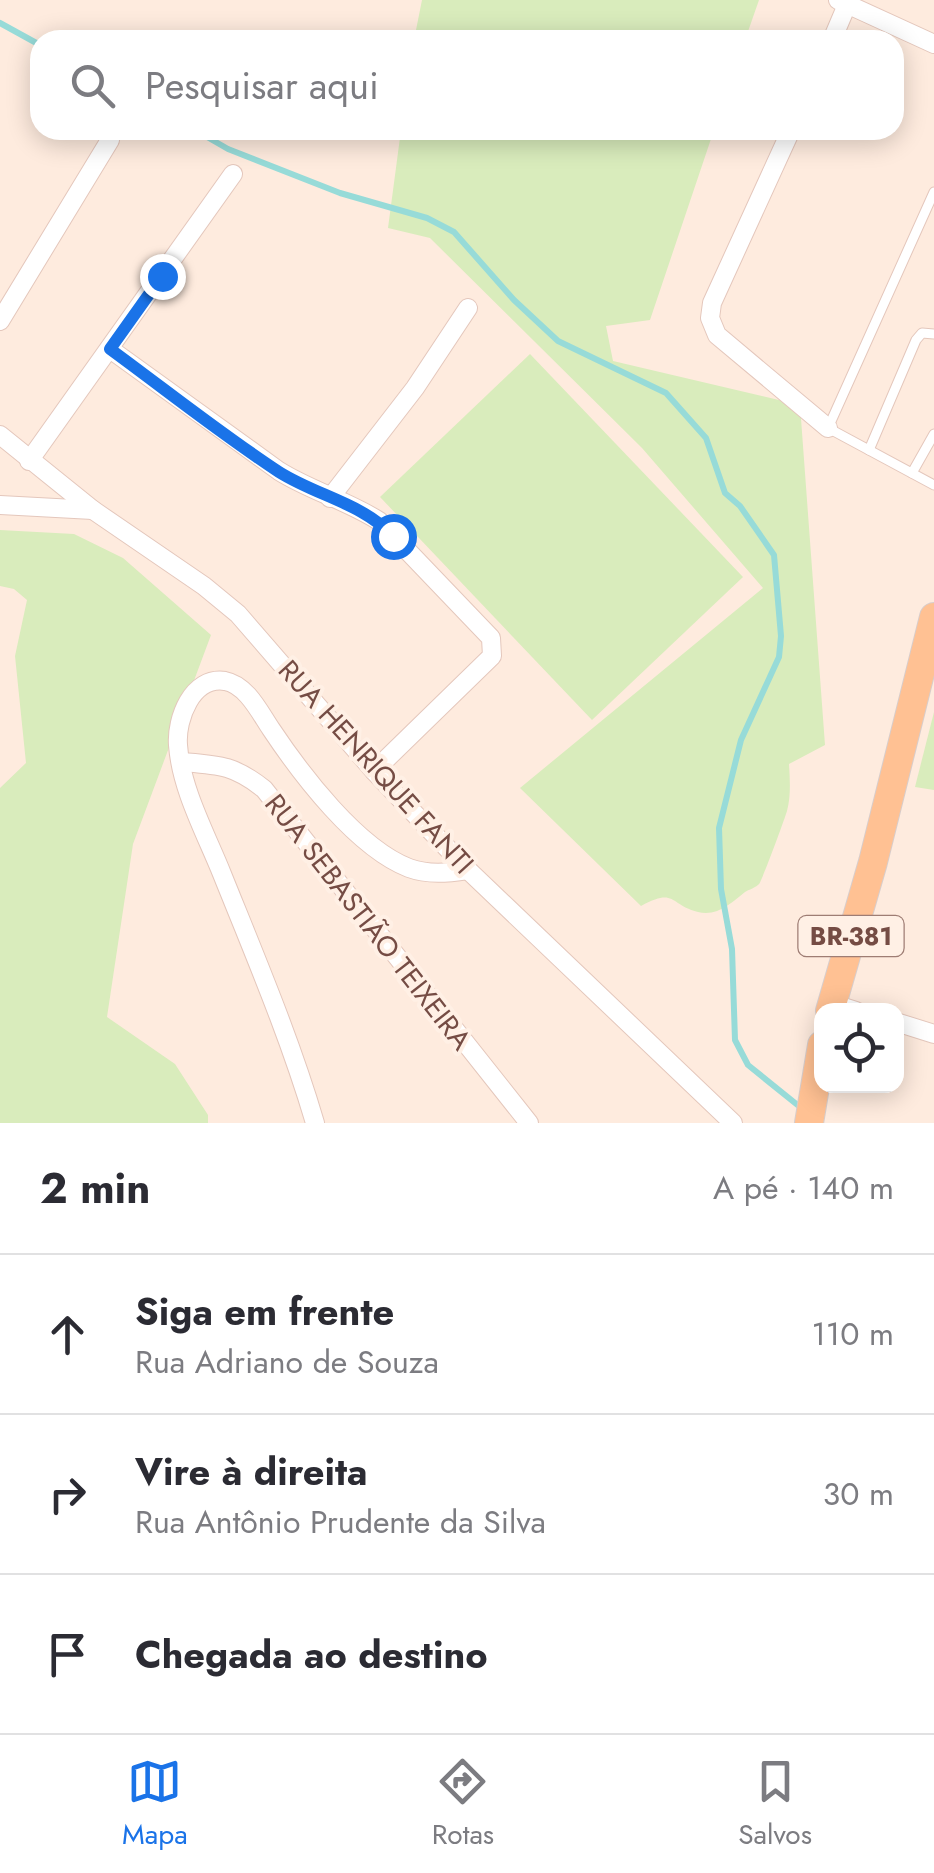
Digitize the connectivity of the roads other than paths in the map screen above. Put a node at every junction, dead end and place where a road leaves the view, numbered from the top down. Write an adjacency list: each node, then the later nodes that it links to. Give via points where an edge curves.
1 (845, 2): 2 (street); 3 (street)
2 (835, 30)
3 (934, 44)
4 (110, 140): 9 (street)
5 (786, 140): 12 (street, via 710,318 717,335)
6 (233, 174): 11 (street)
7 (934, 192): 12 (lane)
8 (468, 308): 19 (street)
9 (0, 322)
10 (934, 334): 15 (lane, via 916,340)
11 (110, 349): 16 (street); 19 (street, via 279,472)
12 (828, 428): 15 (lane)
13 (934, 434): 17 (lane)
14 (0, 435): 16 (street, RUA HENRIQUE FANTI)
15 (868, 450): 17 (lane)
16 (29, 461): 21 (street, RUA HENRIQUE FANTI)
17 (912, 473): 18 (lane)
18 (934, 485)
19 (330, 498): 24 (street, via 379,521 494,644 492,656)
20 (0, 505): 21 (street)
21 (93, 510): 24 (street, RUA HENRIQUE FANTI, via 238,614)
22 (934, 616): 26 (main road, BR-381)
23 (182, 762): 25 (street, via 180,718 192,695 208,682 225,681 248,696 299,770 382,852 410,868); 31 (street); 32 (street, RUA SEBASTIÃO TEIXEIRA, via 226,766 264,789)
24 (374, 771): 25 (street, RUA HENRIQUE FANTI)
25 (468, 870): 33 (street, RUA HENRIQUE FANTI)
26 (840, 1003)
27 (904, 1025): 28 (street)
28 (934, 1034)
29 (814, 1087): 30 (main road)
30 (809, 1113)
31 (315, 1123)
32 (529, 1123)
33 (733, 1123)

